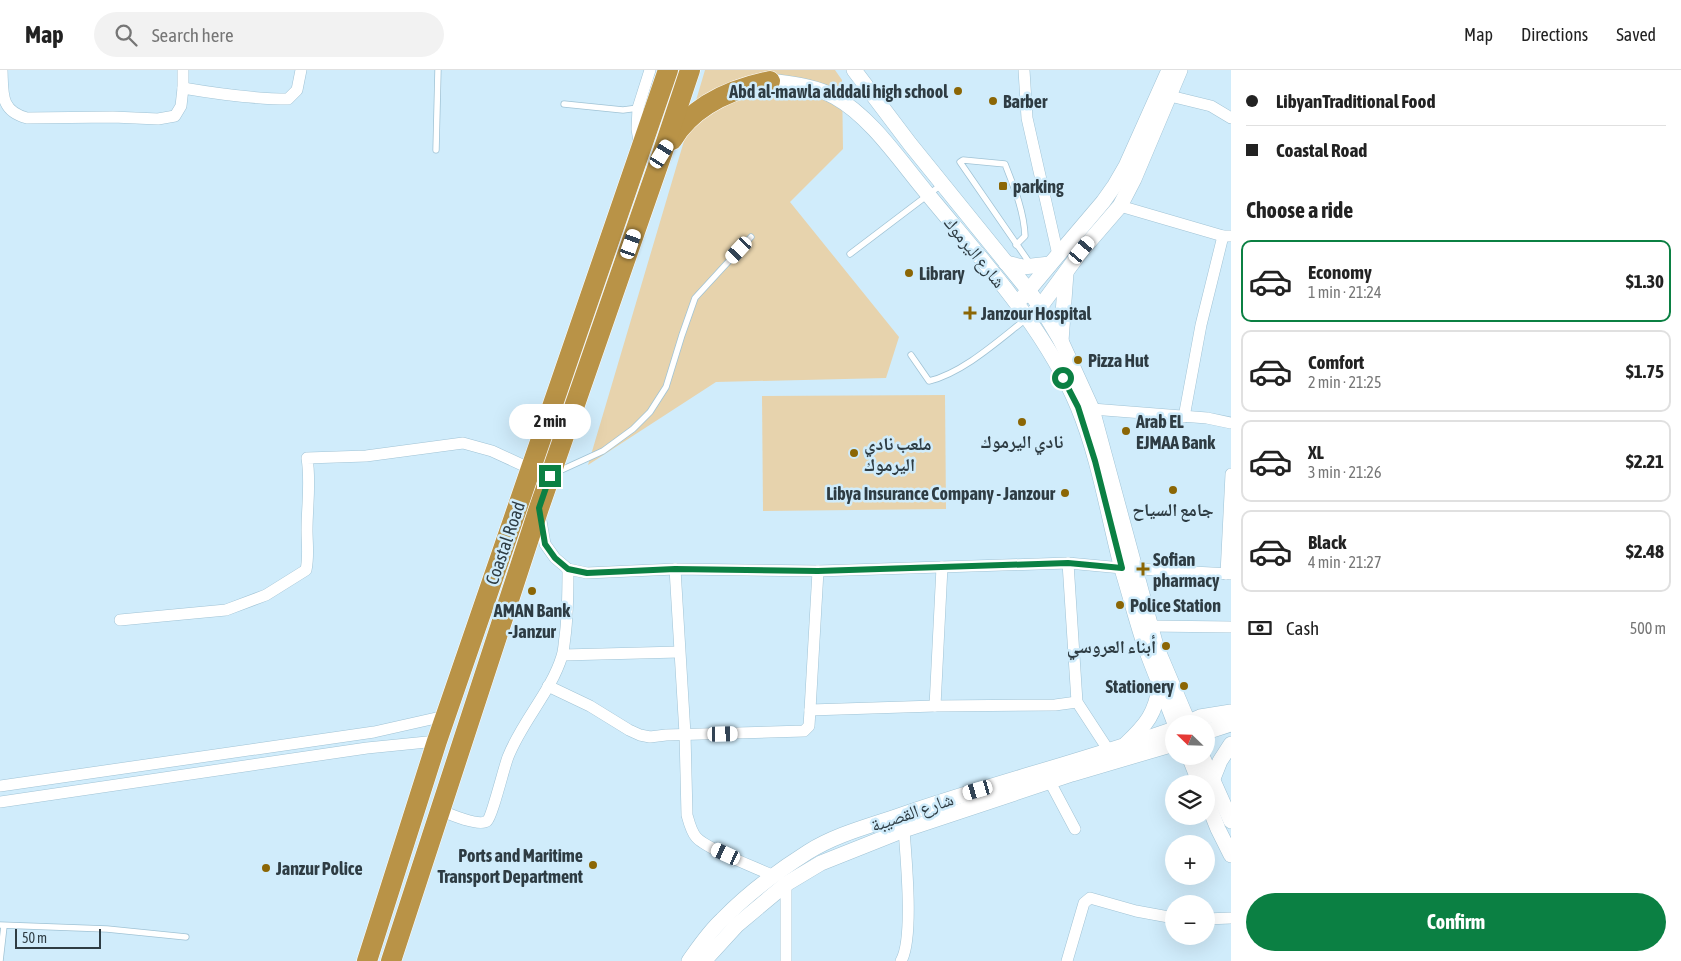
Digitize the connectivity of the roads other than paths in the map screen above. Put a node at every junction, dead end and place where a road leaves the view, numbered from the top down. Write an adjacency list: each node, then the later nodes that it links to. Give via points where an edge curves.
1 (2, 70): 13 (street, via 4,99 8,108 27,118 167,119 178,111)
2 (183, 70): 13 (street)
3 (301, 70): 13 (street, via 297,90 288,99)
4 (438, 70): 18 (lane)
5 (650, 70): 16 (street)
6 (668, 70): 19 (highway, Coastal Road)
7 (690, 70): 20 (highway, Coastal Road)
8 (744, 70): 12 (highway)
9 (854, 70): 21 (main road, شارع اليرموك)
10 (1024, 70): 28 (street, via 1026,118)
11 (1177, 72): 14 (main road); 28 (main road, via 1116,185)
12 (770, 81): 20 (highway, via 734,90 707,104 689,118); 22 (main road, شارع اليرموك, via 813,88 854,110)
13 (183, 88)
14 (1170, 96): 17 (street, via 1211,106); 23 (main road)
15 (564, 104): 16 (lane, via 623,110)
16 (638, 108): 19 (street)
17 (1231, 118)
18 (436, 150)
19 (641, 150): 41 (highway, Coastal Road)
20 (662, 154): 43 (highway, Coastal Road)
21 (943, 184): 22 (lane); 29 (main road, شارع اليرموك)
22 (928, 194): 27 (lane); 33 (main road, شارع اليرموك)
23 (1120, 206): 24 (street); 31 (main road)
24 (1227, 236): 39 (street, via 1201,325)
25 (751, 237): 43 (lane, via 695,298 666,387 650,412 603,451)
26 (1016, 244): 26 (lane, via 1025,236 1025,225 1005,164 963,160 960,162); 30 (lane)
27 (850, 254)
28 (1054, 260): 30 (main road); 32 (main road)
29 (1006, 263): 30 (main road); 32 (main road, شارع اليرموك)
30 (1031, 266)
31 (1067, 271): 34 (main road); 36 (main road)
32 (1029, 291): 33 (main road); 34 (main road, شارع اليرموك)
33 (1017, 304): 35 (main road, شارع اليرموك)
34 (1040, 307): 35 (main road); 36 (main road, شارع اليرموك)
35 (1028, 318): 37 (lane, via 959,369 940,379 929,381); 47 (main road, شارع اليرموك, via 1049,350 1078,407)
36 (1061, 341): 38 (main road, شارع اليرموك)
37 (911, 355)
38 (1092, 409): 39 (street); 47 (main road, شارع اليرموك)
39 (1184, 417): 40 (street)
40 (1231, 423)
41 (531, 469): 52 (street, via 500,454 463,443 366,456 307,458 310,472 306,570 266,595 226,610); 66 (highway, Coastal Road)
42 (1231, 474): 51 (street)
43 (550, 476): 44 (highway, Coastal Road)
44 (539, 508): 48 (street, via 545,544); 80 (highway, Coastal Road)
45 (1068, 563): 46 (street); 47 (street); 59 (street)
46 (942, 567): 50 (street); 60 (street)
47 (1129, 568): 51 (street); 53 (main road, شارع اليرموك); 57 (main road, شارع اليرموك, via 1146,649)
48 (568, 569): 49 (street, via 587,573); 56 (street, via 568,613)
49 (675, 569): 50 (street); 55 (street)
50 (818, 571): 61 (street)
51 (1228, 574)
52 (120, 620)
53 (1150, 626): 54 (street); 64 (main road, شارع اليرموك)
54 (1231, 627)
55 (679, 652): 56 (street); 70 (street)
56 (563, 655): 58 (street)
57 (1160, 684): 63 (main road, شارع اليرموك); 74 (main road, via 1152,713 1139,731)
58 (548, 686): 70 (street, via 640,735); 80 (street, via 509,756 488,820 473,822)
59 (1077, 702): 60 (street); 74 (street)
60 (935, 706): 61 (street)
61 (810, 710): 70 (street, via 809,726 800,732)
62 (1231, 712): 65 (main road)
63 (1179, 715)
64 (1181, 715)
65 (1212, 715)
66 (445, 716): 71 (highway, Coastal Road); 77 (street, via 374,732)
67 (1231, 724): 68 (main road)
68 (1215, 729)
69 (1165, 732): 74 (main road, شارع القصيبة)
70 (684, 734): 86 (street, via 687,815 696,837)
71 (437, 741): 79 (street, via 367,748); 93 (highway, Coastal Road)
72 (1231, 744): 75 (main road)
73 (1165, 747): 76 (main road)
74 (1116, 749): 86 (main road, شارع القصيبة, via 959,795 831,840 808,852)
75 (1211, 775)
76 (1050, 782): 83 (street); 84 (main road)
77 (0, 786)
78 (1215, 796): 81 (main road)
79 (0, 802)
80 (440, 810): 94 (highway, Coastal Road)
81 (1231, 821)
82 (1215, 822): 85 (main road)
83 (1075, 829)
84 (904, 830): 86 (main road); 98 (street, via 908,923)
85 (1231, 855)
86 (780, 880): 95 (main road, شارع القصيبة, via 721,920); 96 (main road); 97 (street)
87 (1165, 916): 99 (street, via 1090,898 1084,903)
88 (1231, 918): 89 (street)
89 (1215, 919)
90 (2, 925): 91 (lane, via 107,929); 92 (lane)
91 (186, 937)
92 (0, 961)
93 (367, 961)
94 (391, 961)
95 (689, 961)
96 (704, 961)
97 (786, 961)
98 (902, 961)
99 (1067, 961)

